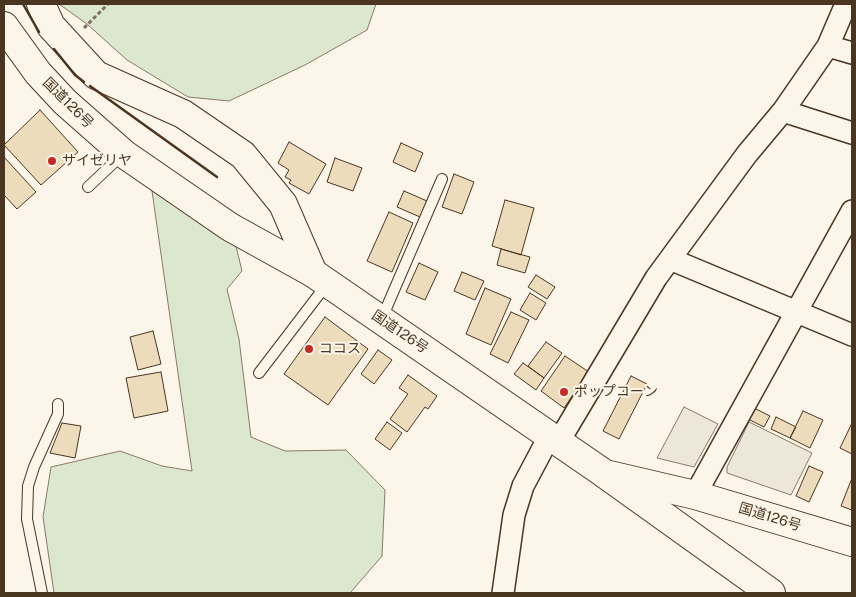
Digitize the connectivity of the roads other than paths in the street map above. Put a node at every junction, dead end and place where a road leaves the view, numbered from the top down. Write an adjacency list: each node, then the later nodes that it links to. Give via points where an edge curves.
1 (41, 4): 13 (main road, via 51,26 96,75 183,114 243,155 283,204)
2 (846, 4): 4 (street)
3 (4, 26): 8 (main road, 国道126号, via 38,73 65,102)
4 (828, 46): 5 (street); 6 (street)
5 (852, 53)
6 (783, 111): 7 (street); 12 (street, via 747,154)
7 (852, 133)
8 (124, 154): 10 (lane); 13 (main road, 国道126号, via 230,227)
9 (442, 179): 15 (lane)
10 (88, 187)
11 (852, 211): 14 (street)
12 (670, 259): 14 (street); 19 (street)
13 (320, 278): 15 (main road, 国道126号); 17 (lane)
14 (796, 311): 16 (street); 21 (street)
15 (381, 319): 19 (main road, 国道126号)
16 (852, 334)
17 (259, 373)
18 (58, 404): 23 (lane, via 58,414 28,486 26,519)
19 (555, 438): 20 (main road, 国道126号); 24 (street, via 523,486 514,515)
20 (605, 474): 21 (main road, 国道126号); 25 (main road)
21 (694, 495): 22 (main road, 国道126号)
22 (852, 542)
23 (42, 593)
24 (503, 593)
25 (771, 593)

